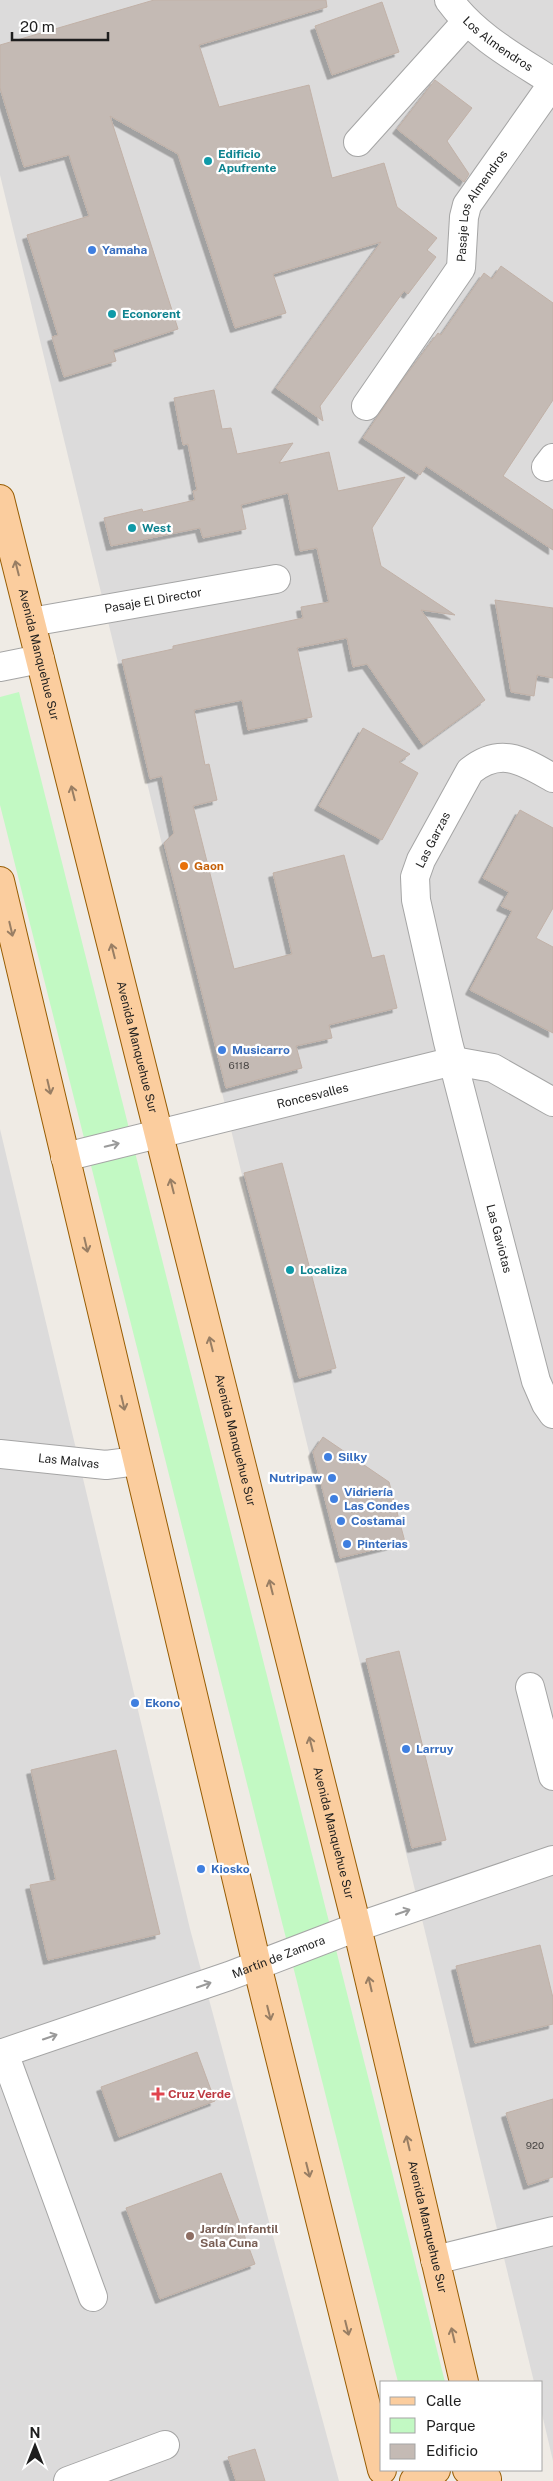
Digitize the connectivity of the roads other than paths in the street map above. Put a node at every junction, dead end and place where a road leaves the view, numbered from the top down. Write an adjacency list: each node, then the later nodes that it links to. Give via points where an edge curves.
1 (449, 0): 2 (street, Los Almendros)
2 (466, 22): 3 (street, Los Almendros); 4 (street)
3 (553, 82): 5 (street, Pasaje Los Almendros, via 467,205 461,268)
4 (358, 142)
5 (366, 406)
6 (0, 498): 8 (main road, Avenida Manquehue Sur, one-way to 6)
7 (276, 579): 8 (street, Pasaje El Director)
8 (31, 622): 9 (main road, Avenida Manquehue Sur)
9 (40, 659): 10 (street); 15 (main road, Avenida Manquehue Sur, one-way to 9)
10 (0, 667)
11 (553, 778): 13 (street, Las Garzas, via 517,759 490,759 479,764 470,771 420,860 415,877 416,900)
12 (0, 881): 16 (main road, one-way to 16)
13 (454, 1062): 14 (street, Roncesvalles, via 493,1068); 15 (street, Roncesvalles); 17 (street, Las Gaviotas, via 536,1381)
14 (553, 1102)
15 (158, 1133): 16 (street, Roncesvalles, one-way to 15); 23 (main road, Avenida Manquehue Sur, one-way to 15)
16 (65, 1157): 19 (main road, one-way to 19)
17 (553, 1414)
18 (0, 1454): 19 (street, Las Malvas, via 106,1465)
19 (137, 1461): 24 (main road)
20 (530, 1687): 21 (street)
21 (553, 1776)
22 (553, 1860): 23 (street, Martín de Zamora, one-way to 22)
23 (357, 1927): 24 (street, Martín de Zamora); 27 (main road, Avenida Manquehue Sur, one-way to 23)
24 (256, 1965): 25 (street, Martín de Zamora, one-way to 24); 31 (main road, one-way to 31)
25 (2, 2053): 28 (street, Martín de Zamora)
26 (553, 2231): 27 (street)
27 (435, 2260): 29 (main road, Avenida Manquehue Sur, one-way to 27)
28 (93, 2297)
29 (464, 2381)
30 (165, 2445): 33 (street)
31 (380, 2462)
32 (434, 2471): 34 (main road)
33 (68, 2481)
34 (414, 2481)

